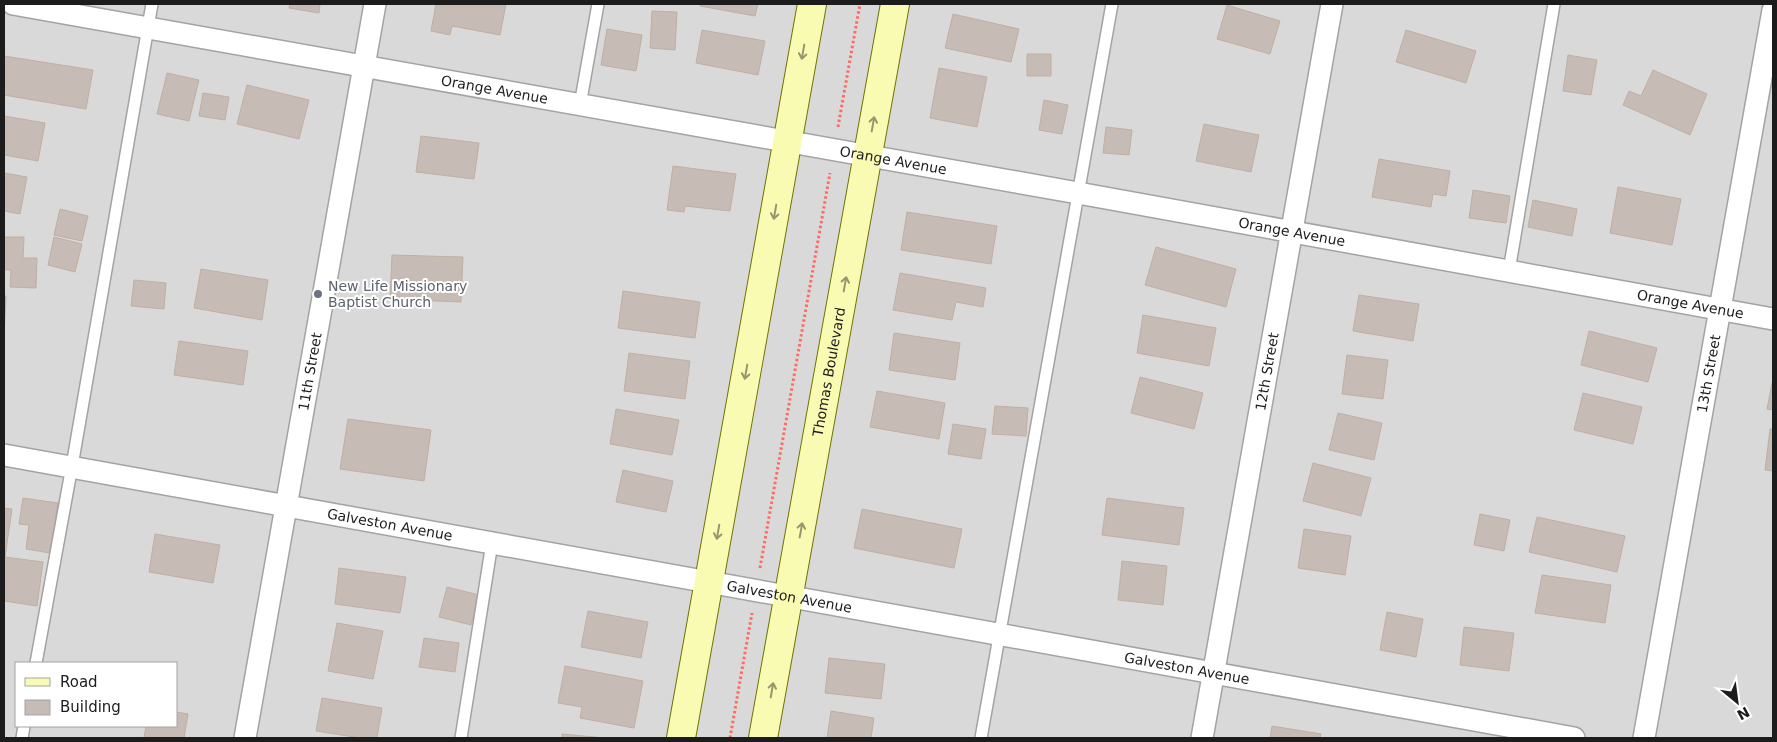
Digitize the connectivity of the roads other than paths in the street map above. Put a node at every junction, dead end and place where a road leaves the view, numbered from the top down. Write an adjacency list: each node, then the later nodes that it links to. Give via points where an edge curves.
1 (12, 4): 11 (street, Orange Avenue)
2 (152, 4): 11 (lane)
3 (375, 4): 12 (street, 11th Street)
4 (598, 4): 13 (lane)
5 (812, 4): 14 (main road, one-way to 14)
6 (895, 4): 15 (main road, Thomas Boulevard, one-way to 6)
7 (1112, 4): 16 (lane)
8 (1332, 4): 17 (street, 12th Street)
9 (1554, 4): 18 (lane)
10 (1773, 10): 19 (street, 13th Street)
11 (148, 27): 12 (street, Orange Avenue); 22 (lane)
12 (364, 65): 13 (street, Orange Avenue); 23 (street, 11th Street)
13 (580, 105): 14 (street, Orange Avenue)
14 (787, 142): 15 (street, Orange Avenue); 25 (main road, one-way to 25)
15 (868, 156): 16 (street, Orange Avenue); 26 (main road, Thomas Boulevard, one-way to 15)
16 (1078, 193): 17 (street, Orange Avenue); 27 (lane)
17 (1292, 232): 18 (street, Orange Avenue); 29 (street, 12th Street)
18 (1509, 271): 19 (street, Orange Avenue)
19 (1719, 309): 20 (street, Orange Avenue); 37 (street, 13th Street)
20 (1773, 319)
21 (4, 455): 22 (street, Galveston Avenue)
22 (72, 466): 23 (street, Galveston Avenue); 28 (lane)
23 (287, 505): 24 (street, Galveston Avenue); 30 (street, 11th Street)
24 (492, 543): 25 (street, Galveston Avenue); 31 (lane)
25 (709, 583): 26 (street, Galveston Avenue); 32 (main road)
26 (789, 596): 27 (street, Galveston Avenue); 33 (main road, Thomas Boulevard, one-way to 26)
27 (1000, 634): 29 (street, Galveston Avenue); 34 (lane)
28 (36, 662)
29 (1214, 673): 35 (street, 12th Street); 36 (street, Galveston Avenue)
30 (245, 738)
31 (461, 738)
32 (681, 738)
33 (764, 738)
34 (981, 738)
35 (1202, 738)
36 (1574, 738)
37 (1644, 738)

